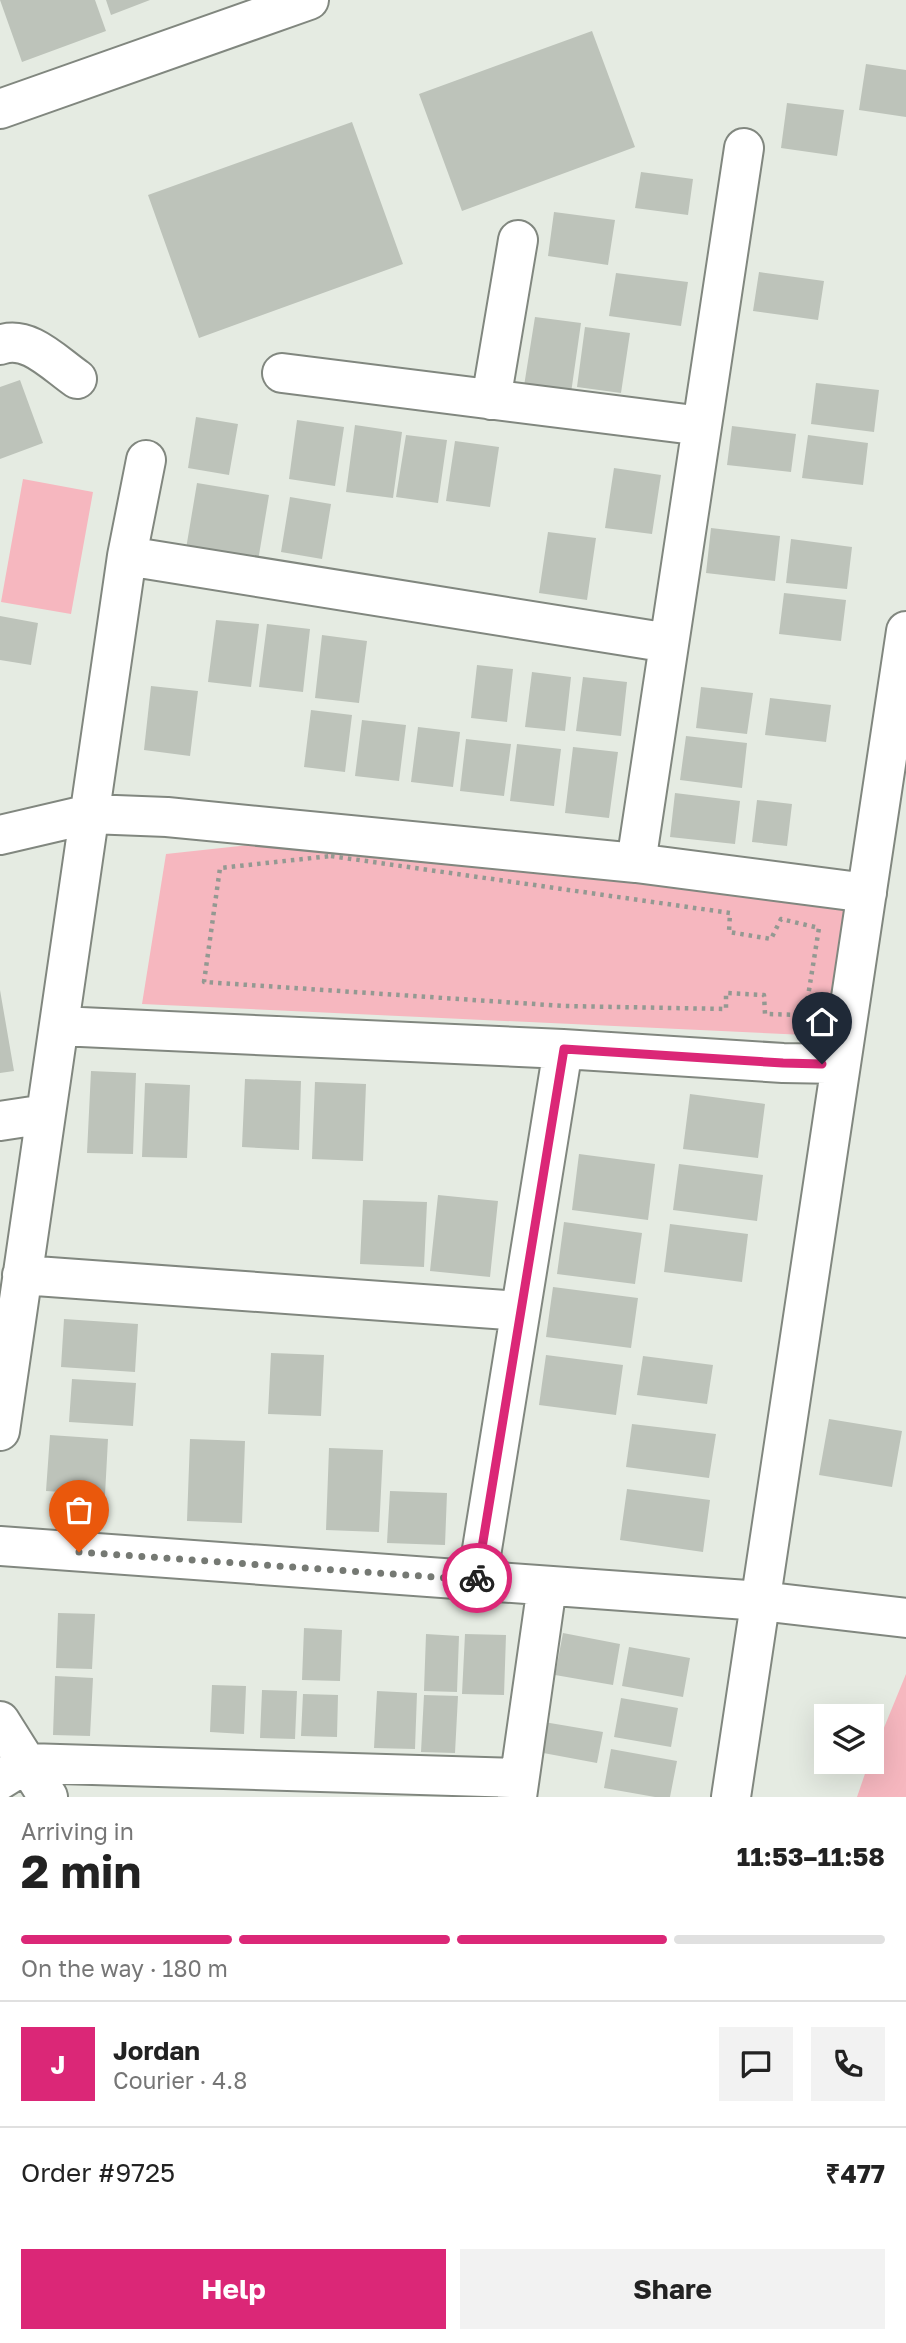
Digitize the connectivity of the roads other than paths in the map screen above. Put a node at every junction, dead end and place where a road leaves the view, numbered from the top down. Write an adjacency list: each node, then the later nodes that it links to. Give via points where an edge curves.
1 (309, 0): 2 (street)
2 (0, 109)
3 (744, 148): 9 (street)
4 (518, 240): 8 (street)
5 (0, 345): 7 (street, via 19,341)
6 (282, 373): 8 (street)
7 (77, 379)
8 (491, 400): 9 (street)
9 (702, 426): 13 (street)
10 (146, 460): 11 (street)
11 (127, 556): 13 (street); 14 (street)
12 (906, 631): 17 (street)
13 (669, 643): 16 (street)
14 (90, 814): 15 (street); 16 (street, via 167,817); 18 (street)
15 (0, 835)
16 (636, 863): 17 (street)
17 (866, 893): 20 (street)
18 (59, 1026): 19 (street); 21 (street)
19 (564, 1049): 20 (street); 24 (street)
20 (841, 1064): 29 (street)
21 (46, 1114): 22 (street); 23 (street)
22 (0, 1121)
23 (22, 1275): 24 (street); 25 (street)
24 (520, 1311): 27 (street)
25 (0, 1431)
26 (0, 1546): 27 (street)
27 (477, 1580): 28 (street)
28 (547, 1586): 29 (street); 33 (street)
29 (761, 1601): 30 (street); 35 (street)
30 (906, 1618)
31 (0, 1721): 32 (street)
32 (13, 1771): 33 (street); 34 (street)
33 (518, 1788)
34 (47, 1797)
35 (731, 1797)

